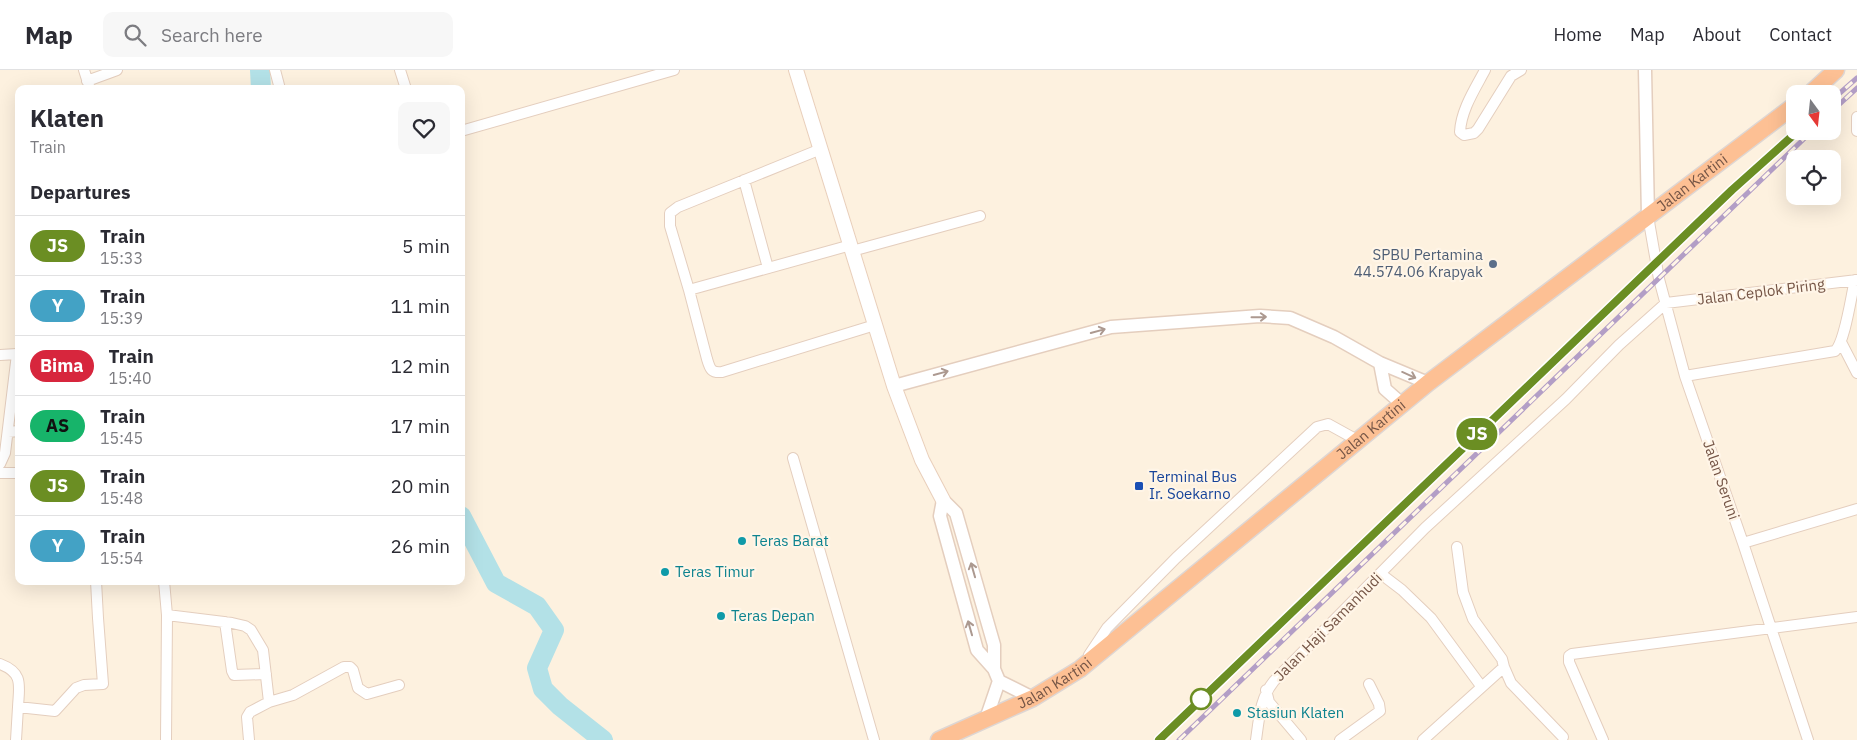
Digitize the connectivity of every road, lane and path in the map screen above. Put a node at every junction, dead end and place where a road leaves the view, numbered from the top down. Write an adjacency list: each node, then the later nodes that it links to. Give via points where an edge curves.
1 (84, 70): 11 (street)
2 (117, 70): 11 (street)
3 (275, 70): 12 (street)
4 (400, 70): 13 (street)
5 (674, 70): 17 (street)
6 (796, 70): 19 (main road)
7 (1485, 70): 8 (street, via 1467,106 1460,132 1464,135 1478,129 1511,76)
8 (1521, 70)
9 (1645, 70): 22 (street)
10 (1836, 70): 14 (highway)
11 (88, 85)
12 (279, 85)
13 (405, 85)
14 (1820, 85)
15 (1786, 112): 22 (highway, Jalan Kartini)
16 (1857, 117): 18 (street)
17 (465, 130)
18 (1857, 131)
19 (821, 149): 20 (street); 23 (main road)
20 (744, 180): 24 (street); 26 (street, via 670,213 670,226)
21 (980, 216): 23 (street)
22 (1648, 216): 27 (street, Jalan Seruni); 36 (highway, Jalan Kartini)
23 (852, 248): 24 (street); 28 (main road)
24 (768, 268): 26 (street)
25 (1856, 280): 27 (street, Jalan Ceplok Piring); 29 (street)
26 (689, 290): 28 (street, via 707,360 715,372)
27 (1666, 303): 34 (street, Jalan Seruni); 50 (street, Jalan Haji Samanhudi, via 1425,528)
28 (874, 325): 37 (main road)
29 (1841, 342): 33 (street); 34 (street, via 1830,353)
30 (15, 354): 31 (street)
31 (0, 355)
32 (1380, 362): 36 (street, one-way to 36); 37 (street, one-way to 32, via 1110,327 1260,316 1290,318); 38 (street, via 1385,389)
33 (1857, 373)
34 (1686, 376): 48 (street, Jalan Seruni)
35 (15, 377): 40 (street)
36 (1428, 383): 38 (highway, Jalan Kartini)
37 (894, 386): 46 (main road, via 922,460)
38 (1402, 404): 41 (highway, Jalan Kartini)
39 (15, 431): 40 (street)
40 (8, 432): 43 (street)
41 (1357, 440): 61 (highway, Jalan Kartini); 61 (street, via 1328,424 1317,427 1176,558 1108,628)
42 (793, 458): 77 (street)
43 (0, 464)
44 (0, 472): 45 (street)
45 (15, 473)
46 (943, 500): 57 (street, one-way to 46, via 956,513); 58 (street, one-way to 46, via 940,516)
47 (1857, 509): 48 (street)
48 (1743, 543): 56 (street, Jalan Seruni)
49 (1457, 547): 60 (street, via 1463,592 1473,619 1502,659)
50 (1381, 574): 67 (street, via 1431,618); 68 (street, Jalan Haji Samanhudi)
51 (96, 585): 71 (street, via 104,684 79,686 54,711)
52 (164, 585): 53 (street)
53 (168, 615): 55 (street); 75 (street)
54 (1857, 618): 56 (street)
55 (226, 622): 63 (street, via 245,626 257,638 263,650); 63 (street, via 234,675)
56 (1770, 628): 83 (street, via 1569,656); 84 (street, Jalan Seruni)
57 (994, 645): 58 (street); 62 (street)
58 (977, 650): 62 (street)
59 (0, 664): 71 (street, via 10,668 19,680)
60 (1504, 667): 67 (street); 73 (street, via 1511,683)
61 (1080, 668): 69 (highway, Jalan Kartini)
62 (994, 669): 64 (street)
63 (266, 674): 70 (street)
64 (1000, 681): 69 (street); 72 (street)
65 (1370, 684): 81 (street, via 1380,711)
66 (399, 685): 70 (street, via 367,694 358,688 350,666 294,695)
67 (1481, 686): 82 (street)
68 (1266, 690): 79 (street, Jalan Haji Samanhudi); 80 (street, via 1269,702)
69 (1032, 698): 72 (highway, Jalan Kartini)
70 (269, 702): 76 (street, via 250,712 247,718)
71 (18, 707): 74 (street)
72 (986, 719): 78 (highway, Jalan Kartini)
73 (1563, 737)
74 (16, 740)
75 (166, 740)
76 (250, 740)
77 (874, 740)
78 (939, 740)
79 (1256, 740)
80 (1301, 740)
81 (1340, 740)
82 (1423, 740)
83 (1603, 740)
84 (1808, 740)

